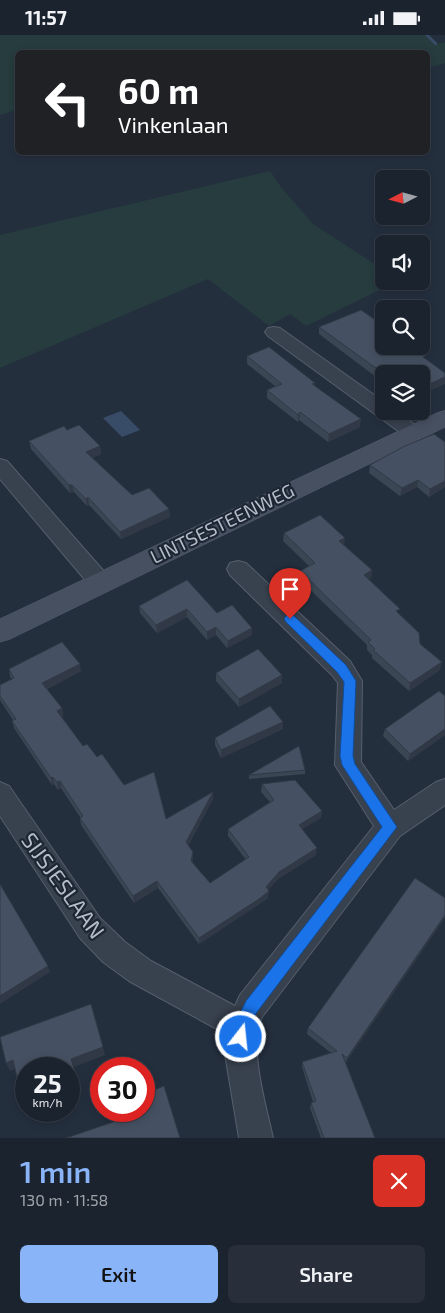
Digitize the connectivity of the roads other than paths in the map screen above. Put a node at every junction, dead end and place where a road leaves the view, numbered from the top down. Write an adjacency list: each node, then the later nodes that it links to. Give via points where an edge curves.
1 (274, 332): 3 (street)
2 (445, 418): 3 (street, LINTSESTEENWEG)
3 (412, 432): 6 (street, LINTSESTEENWEG)
4 (0, 466): 6 (street)
5 (238, 569): 10 (street, via 341,668 350,681 348,765)
6 (100, 582): 7 (street, LINTSESTEENWEG)
7 (0, 631)
8 (445, 790): 10 (street)
9 (0, 794): 11 (street, SIJSJESLAAN, via 90,928 114,952 140,971)
10 (390, 827): 11 (street, via 251,1006)
11 (242, 1025): 12 (street, via 240,1047)
12 (256, 1138)

